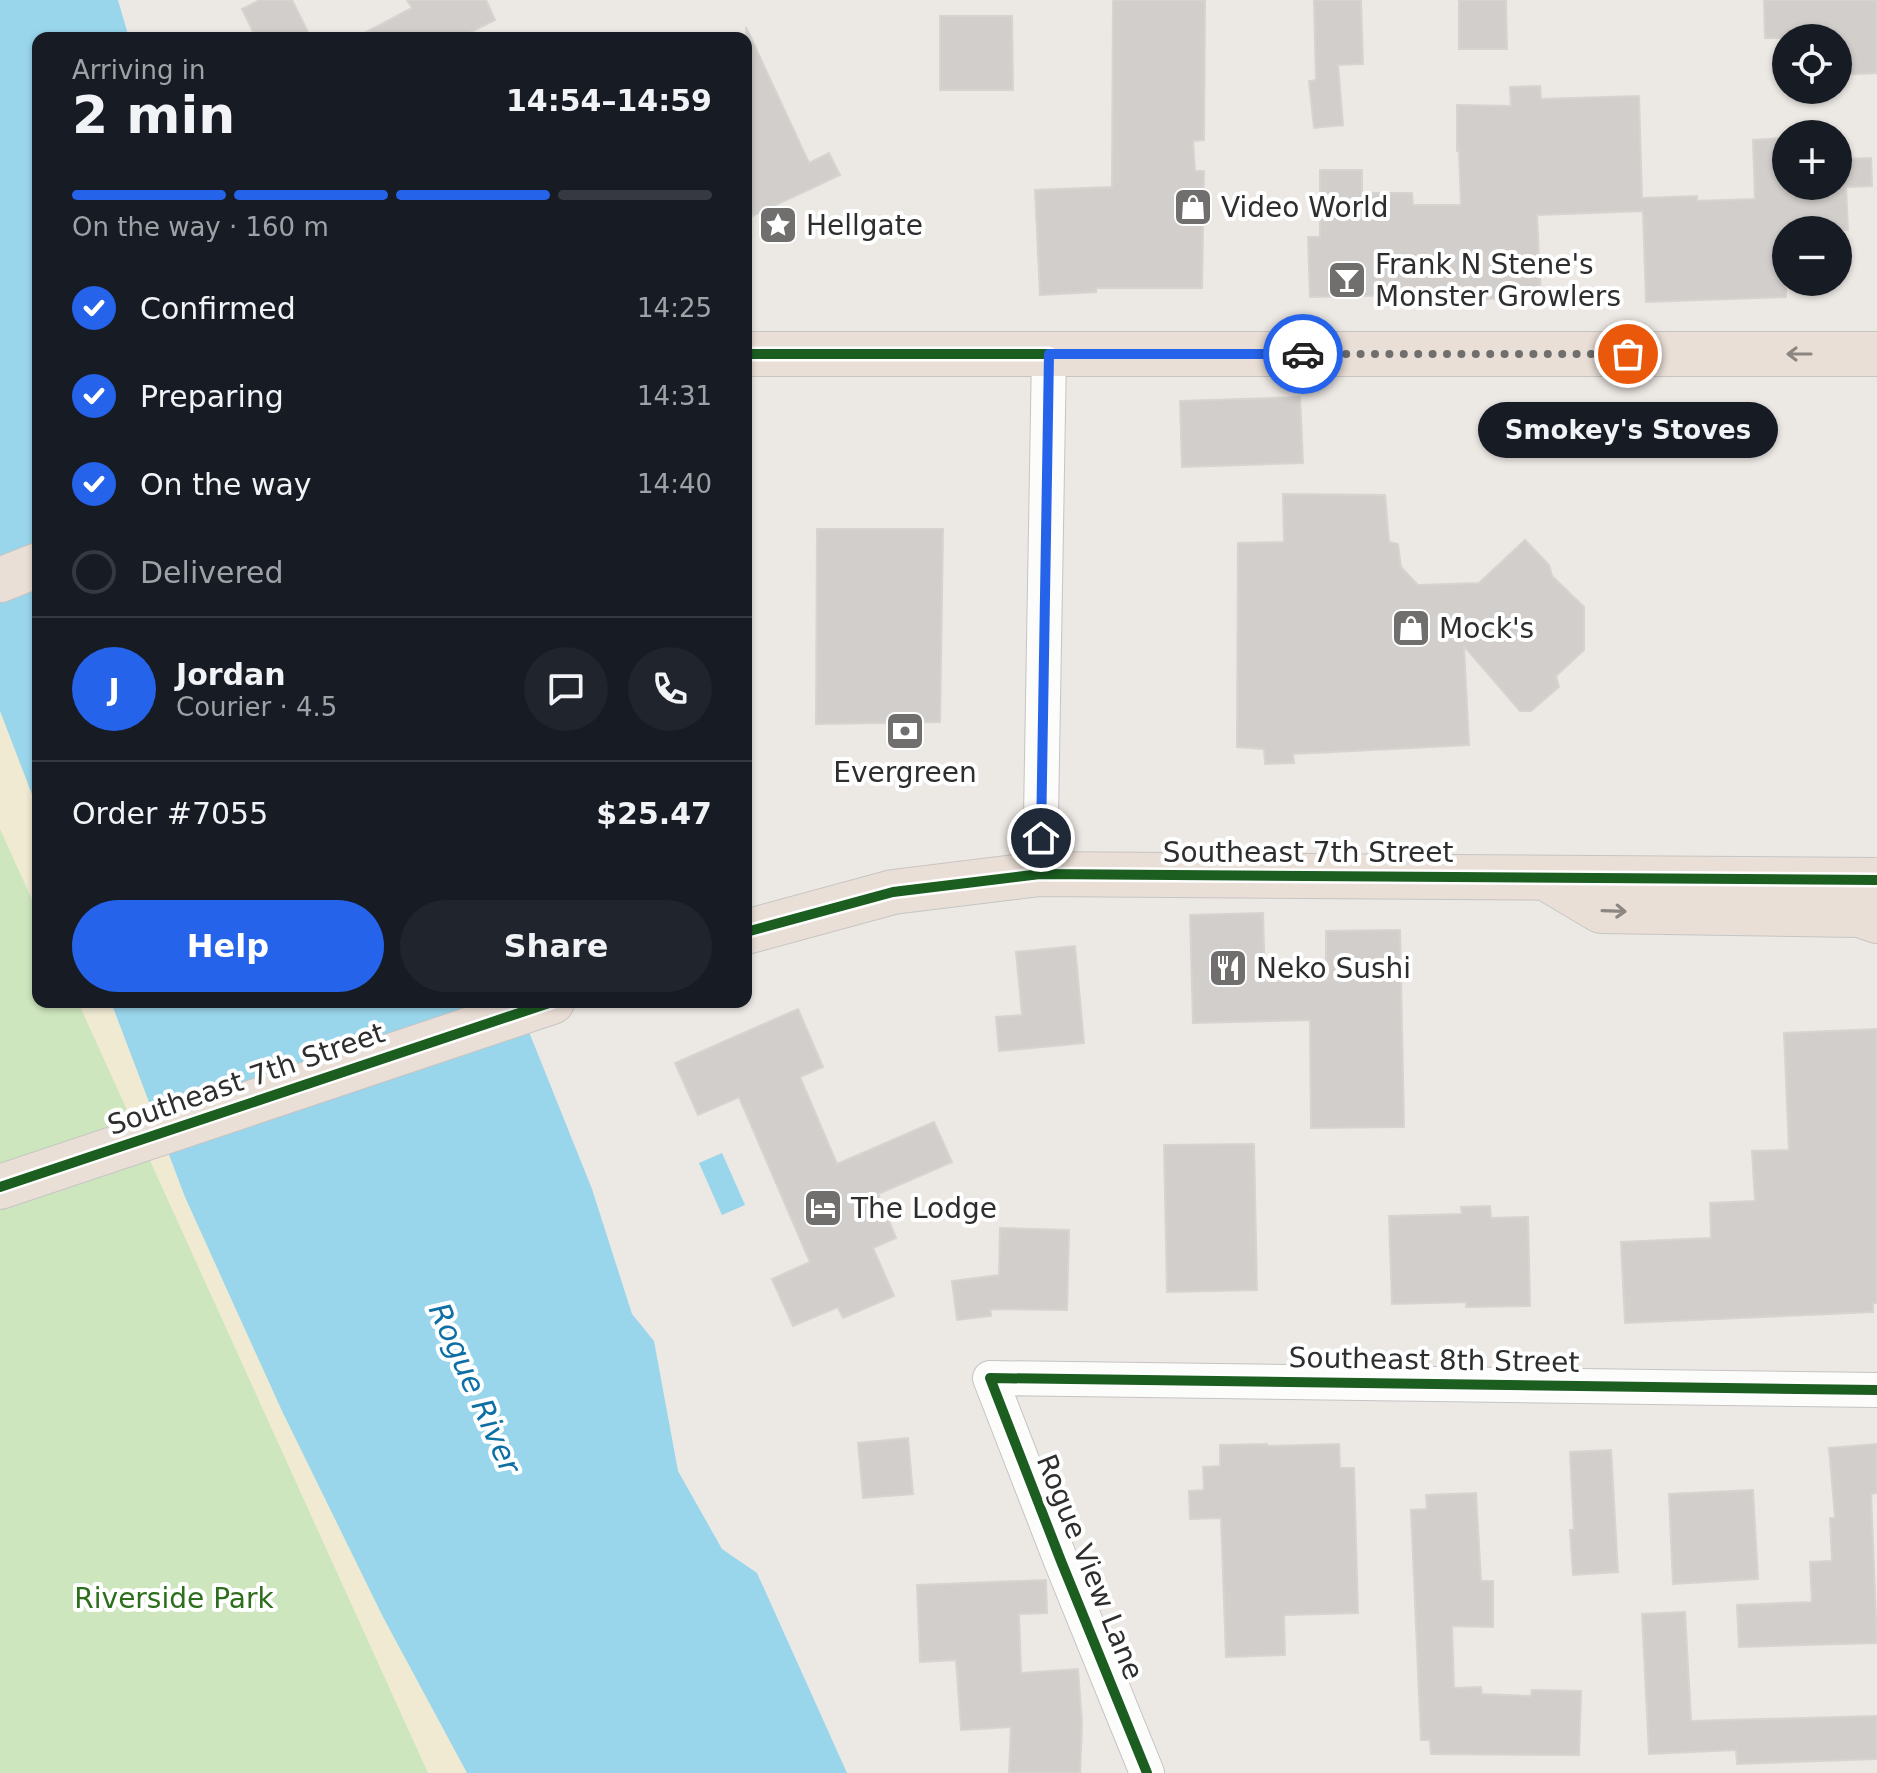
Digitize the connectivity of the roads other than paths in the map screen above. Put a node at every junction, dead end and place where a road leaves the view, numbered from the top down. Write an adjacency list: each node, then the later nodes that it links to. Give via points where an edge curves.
1 (752, 354): 2 (highway)
2 (1049, 354): 3 (highway, one-way to 2); 6 (street)
3 (1877, 354)
4 (32, 567): 5 (highway)
5 (0, 580)
6 (1040, 874): 7 (highway, Southeast 7th Street); 10 (highway, Southeast 7th Street, via 893,892)
7 (1545, 878): 8 (highway, Southeast 7th Street); 9 (highway, one-way to 9, via 1601,911 1860,915)
8 (1877, 880)
9 (1877, 921)
10 (752, 930)
11 (534, 1008): 12 (highway, Southeast 7th Street)
12 (0, 1187)
13 (990, 1378): 14 (street, Southeast 8th Street); 15 (street, Rogue View Lane)
14 (1877, 1390)
15 (1147, 1773)

